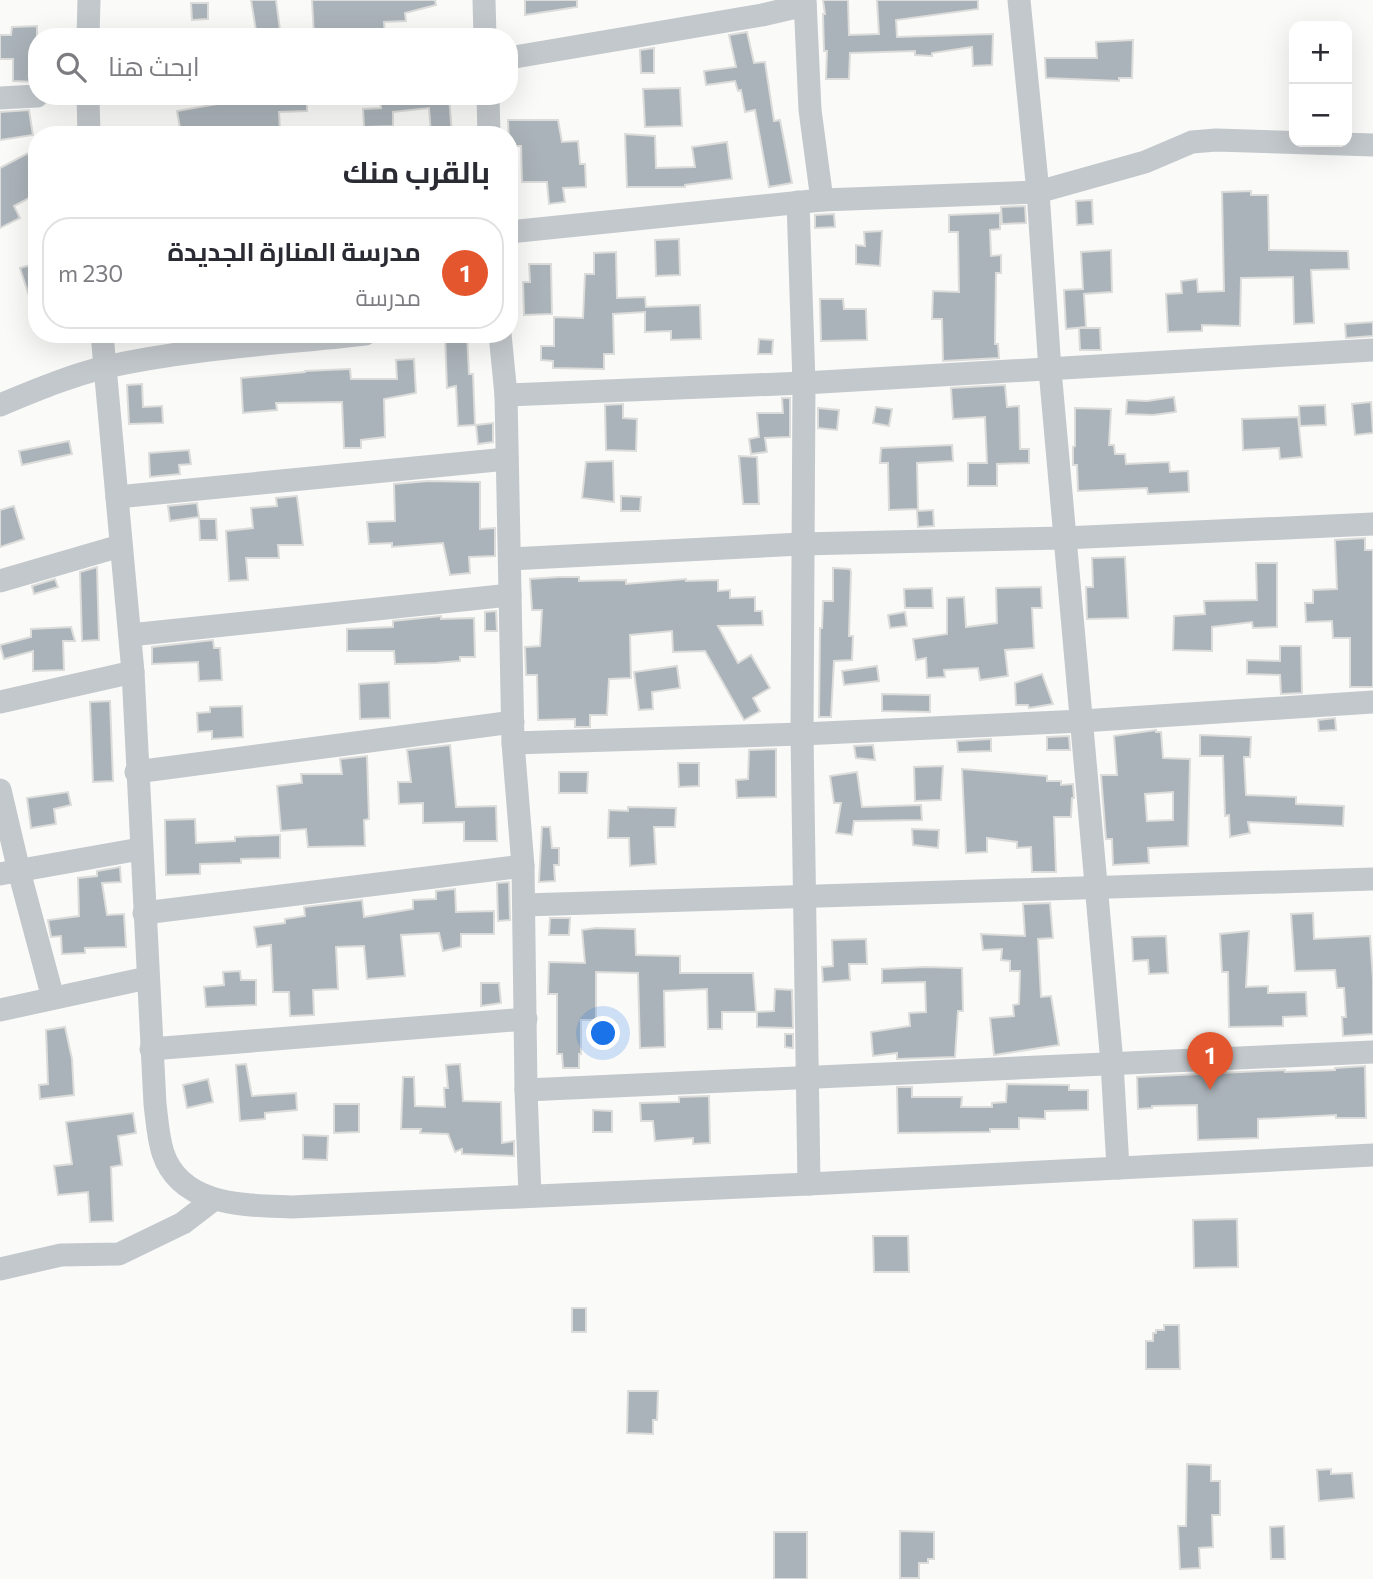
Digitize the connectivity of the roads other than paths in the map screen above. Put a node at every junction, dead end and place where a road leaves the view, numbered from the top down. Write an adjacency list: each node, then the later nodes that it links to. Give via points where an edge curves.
1 (89, 0): 6 (street)
2 (484, 0): 7 (street)
3 (1018, 0): 16 (street)
4 (805, 2): 5 (street); 17 (street, via 810,110)
5 (760, 8): 8 (street)
6 (88, 28)
7 (485, 28)
8 (518, 56)
9 (28, 96): 10 (street)
10 (0, 98)
11 (88, 105): 13 (street)
12 (488, 105): 14 (street)
13 (89, 126)
14 (489, 126)
15 (1373, 145): 16 (street, via 1192,142 1145,162)
16 (1038, 192): 17 (street); 25 (street)
17 (822, 200): 18 (street)
18 (798, 202): 19 (street); 26 (street)
19 (518, 231)
20 (103, 343): 24 (street)
21 (285, 343): 24 (street)
22 (501, 343): 27 (street)
23 (1373, 350): 25 (street)
24 (105, 367): 28 (street); 30 (street)
25 (1050, 370): 26 (street); 32 (street)
26 (804, 383): 27 (street); 33 (street)
27 (506, 395): 29 (street)
28 (0, 405)
29 (507, 459): 30 (street); 35 (street)
30 (117, 497): 34 (street)
31 (1373, 524): 32 (street)
32 (1064, 538): 33 (street); 42 (street)
33 (801, 544): 35 (street); 44 (street)
34 (120, 546): 36 (street); 38 (street)
35 (510, 559): 37 (street)
36 (0, 581)
37 (510, 596): 38 (street); 43 (street)
38 (130, 635): 39 (street)
39 (133, 672): 40 (street); 45 (street)
40 (0, 702)
41 (1373, 702): 42 (street)
42 (1082, 721): 44 (street); 51 (street)
43 (513, 732): 44 (street); 45 (street); 48 (street)
44 (802, 734): 52 (street)
45 (136, 772): 47 (street)
46 (0, 790): 49 (street)
47 (140, 849): 49 (street); 54 (street)
48 (523, 866): 53 (street); 54 (street)
49 (9, 872): 56 (street)
50 (1373, 879): 51 (street)
51 (1097, 889): 52 (street); 61 (street)
52 (804, 897): 53 (street); 62 (street)
53 (524, 905): 58 (street)
54 (144, 913): 55 (street)
55 (147, 978): 56 (street); 59 (street)
56 (53, 999): 57 (street)
57 (0, 1010)
58 (526, 1020): 59 (street); 63 (street)
59 (151, 1049): 68 (street, via 163,1154 184,1184)
60 (1373, 1052): 61 (street)
61 (1112, 1063): 62 (street); 65 (street)
62 (809, 1077): 63 (street); 66 (street)
63 (526, 1090): 67 (street)
64 (1373, 1155): 65 (street)
65 (1118, 1168): 66 (street)
66 (809, 1184): 67 (street)
67 (530, 1196): 68 (street, via 291,1207)
68 (213, 1200): 69 (street, via 183,1223 119,1254 61,1255)
69 (0, 1269)

